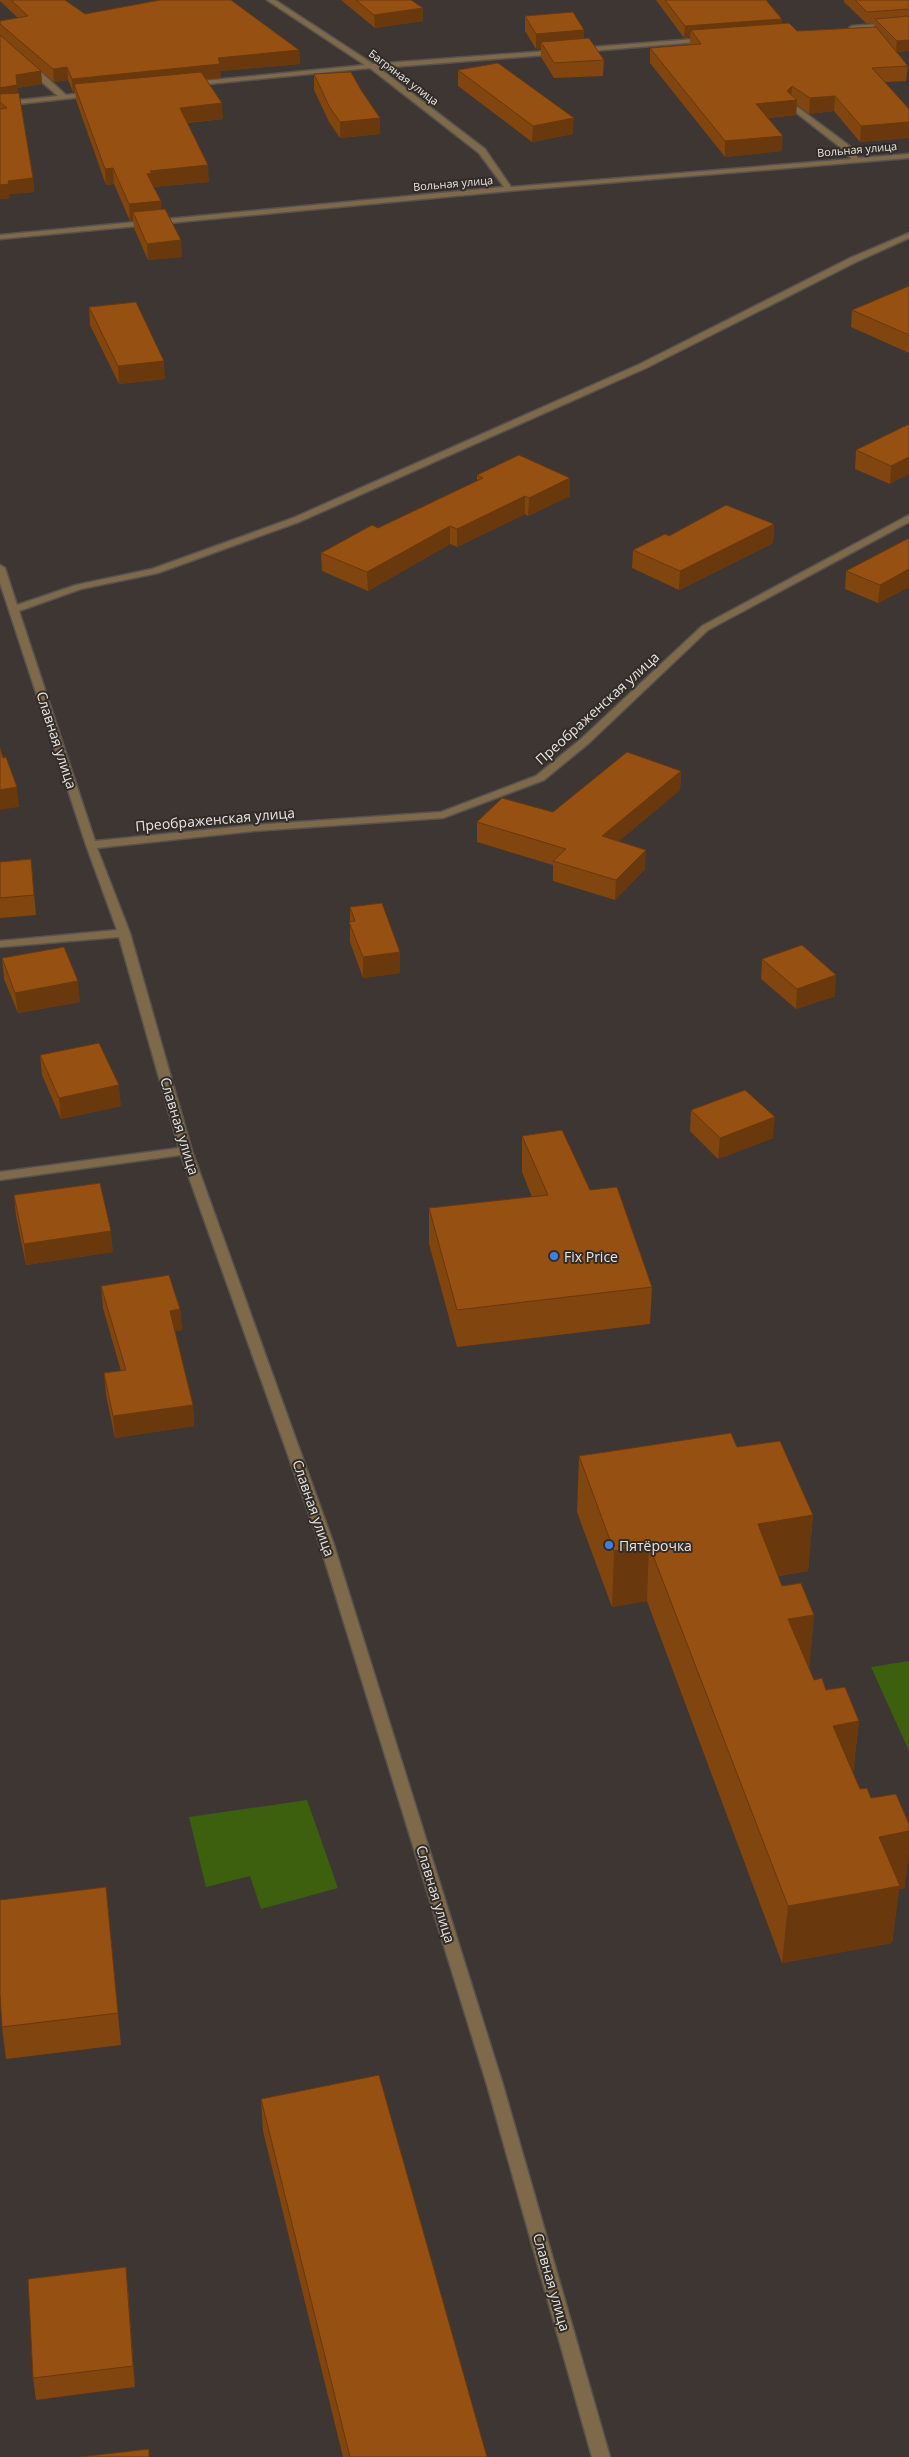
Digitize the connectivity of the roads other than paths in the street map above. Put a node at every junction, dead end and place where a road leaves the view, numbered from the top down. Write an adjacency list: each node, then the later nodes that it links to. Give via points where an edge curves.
1 (270, 0): 6 (street, Багряная улица)
2 (909, 24): 3 (street)
3 (839, 29)
4 (720, 39): 6 (street)
5 (21, 59): 9 (street)
6 (372, 66): 7 (street); 14 (street, Багряная улица, via 482,151)
7 (183, 85)
8 (103, 93): 9 (street)
9 (64, 97): 10 (street)
10 (0, 104)
11 (792, 105): 13 (street, via 848,149)
12 (909, 156): 13 (street, Вольная улица)
13 (856, 160): 14 (street, Вольная улица)
14 (509, 189): 16 (street, Вольная улица)
15 (909, 234): 19 (street, via 643,366 296,520 154,571)
16 (0, 237)
17 (909, 518): 20 (street, Преображенская улица, via 705,628 585,741 540,778 443,815 254,828)
18 (0, 568): 19 (street, Славная улица)
19 (8, 604): 20 (street, Славная улица)
20 (91, 845): 21 (street, Славная улица)
21 (124, 933): 22 (street); 23 (street, Славная улица)
22 (0, 944)
23 (186, 1151): 24 (street); 25 (street, Славная улица, via 326,1542 490,2068)
24 (0, 1176)
25 (601, 2457)

